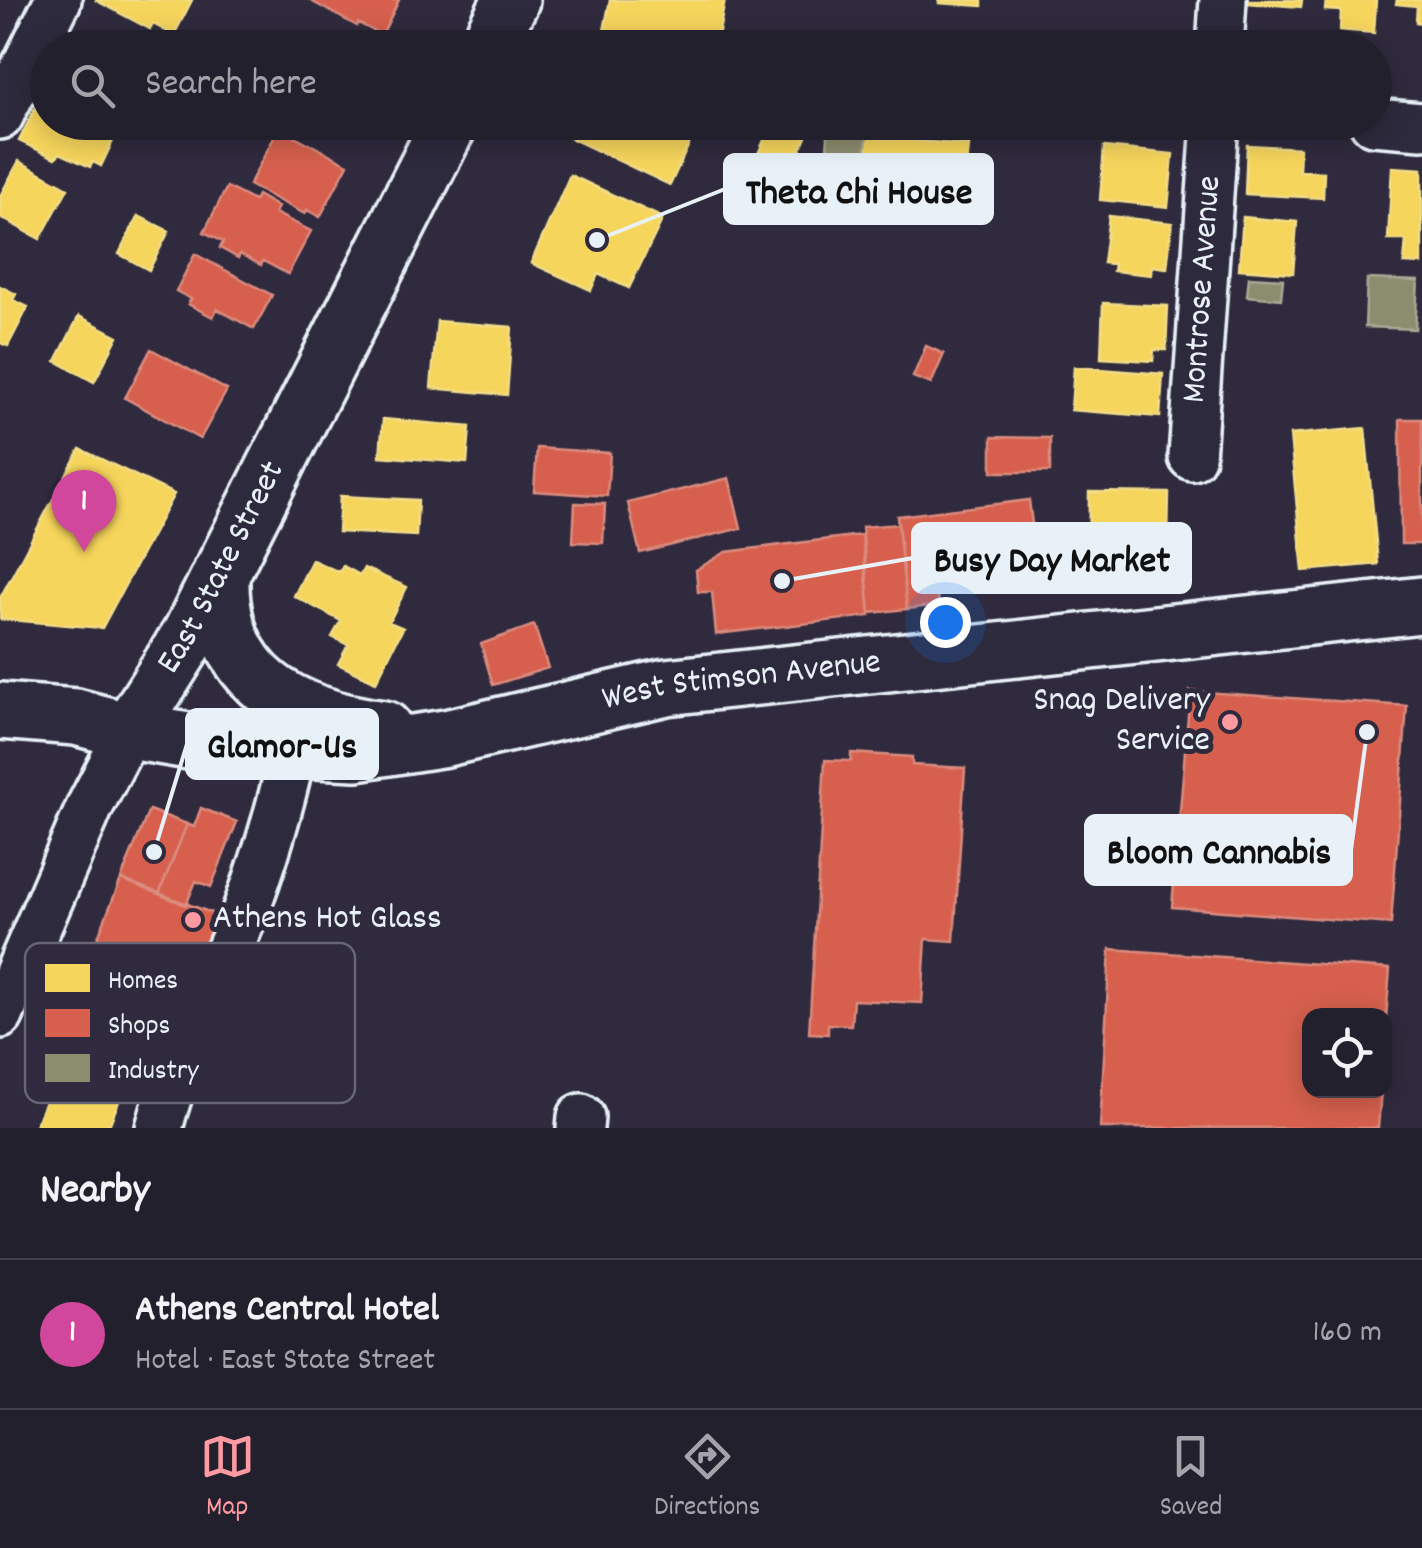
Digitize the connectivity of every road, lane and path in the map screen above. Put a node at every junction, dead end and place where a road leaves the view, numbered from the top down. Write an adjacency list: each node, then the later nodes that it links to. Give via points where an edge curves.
1 (58, 0): 4 (street)
2 (511, 0): 5 (main road)
3 (1223, 0): 6 (street)
4 (43, 30)
5 (496, 30)
6 (1221, 30)
7 (30, 56): 8 (street)
8 (0, 116)
9 (1392, 124): 10 (street)
10 (1422, 126)
11 (441, 140): 14 (main road, East State Street)
12 (1214, 140): 13 (street, Montrose Avenue)
13 (1192, 457)
14 (222, 573): 17 (main road, East State Street); 18 (main road, via 228,635 264,687 338,721)
15 (1422, 605): 18 (main road, West Stimson Avenue, via 666,687)
16 (0, 711): 17 (main road, West Stimson Avenue, via 76,717)
17 (129, 731): 19 (main road, West Stimson Avenue, via 212,746); 20 (street, East State Street)
18 (446, 738): 19 (main road, West Stimson Avenue, via 356,752)
19 (293, 750): 21 (street, via 272,839)
20 (31, 943)
21 (232, 943)
22 (25, 957): 23 (street, East State Street)
23 (0, 1015)
24 (165, 1103): 25 (street)
25 (158, 1128)

